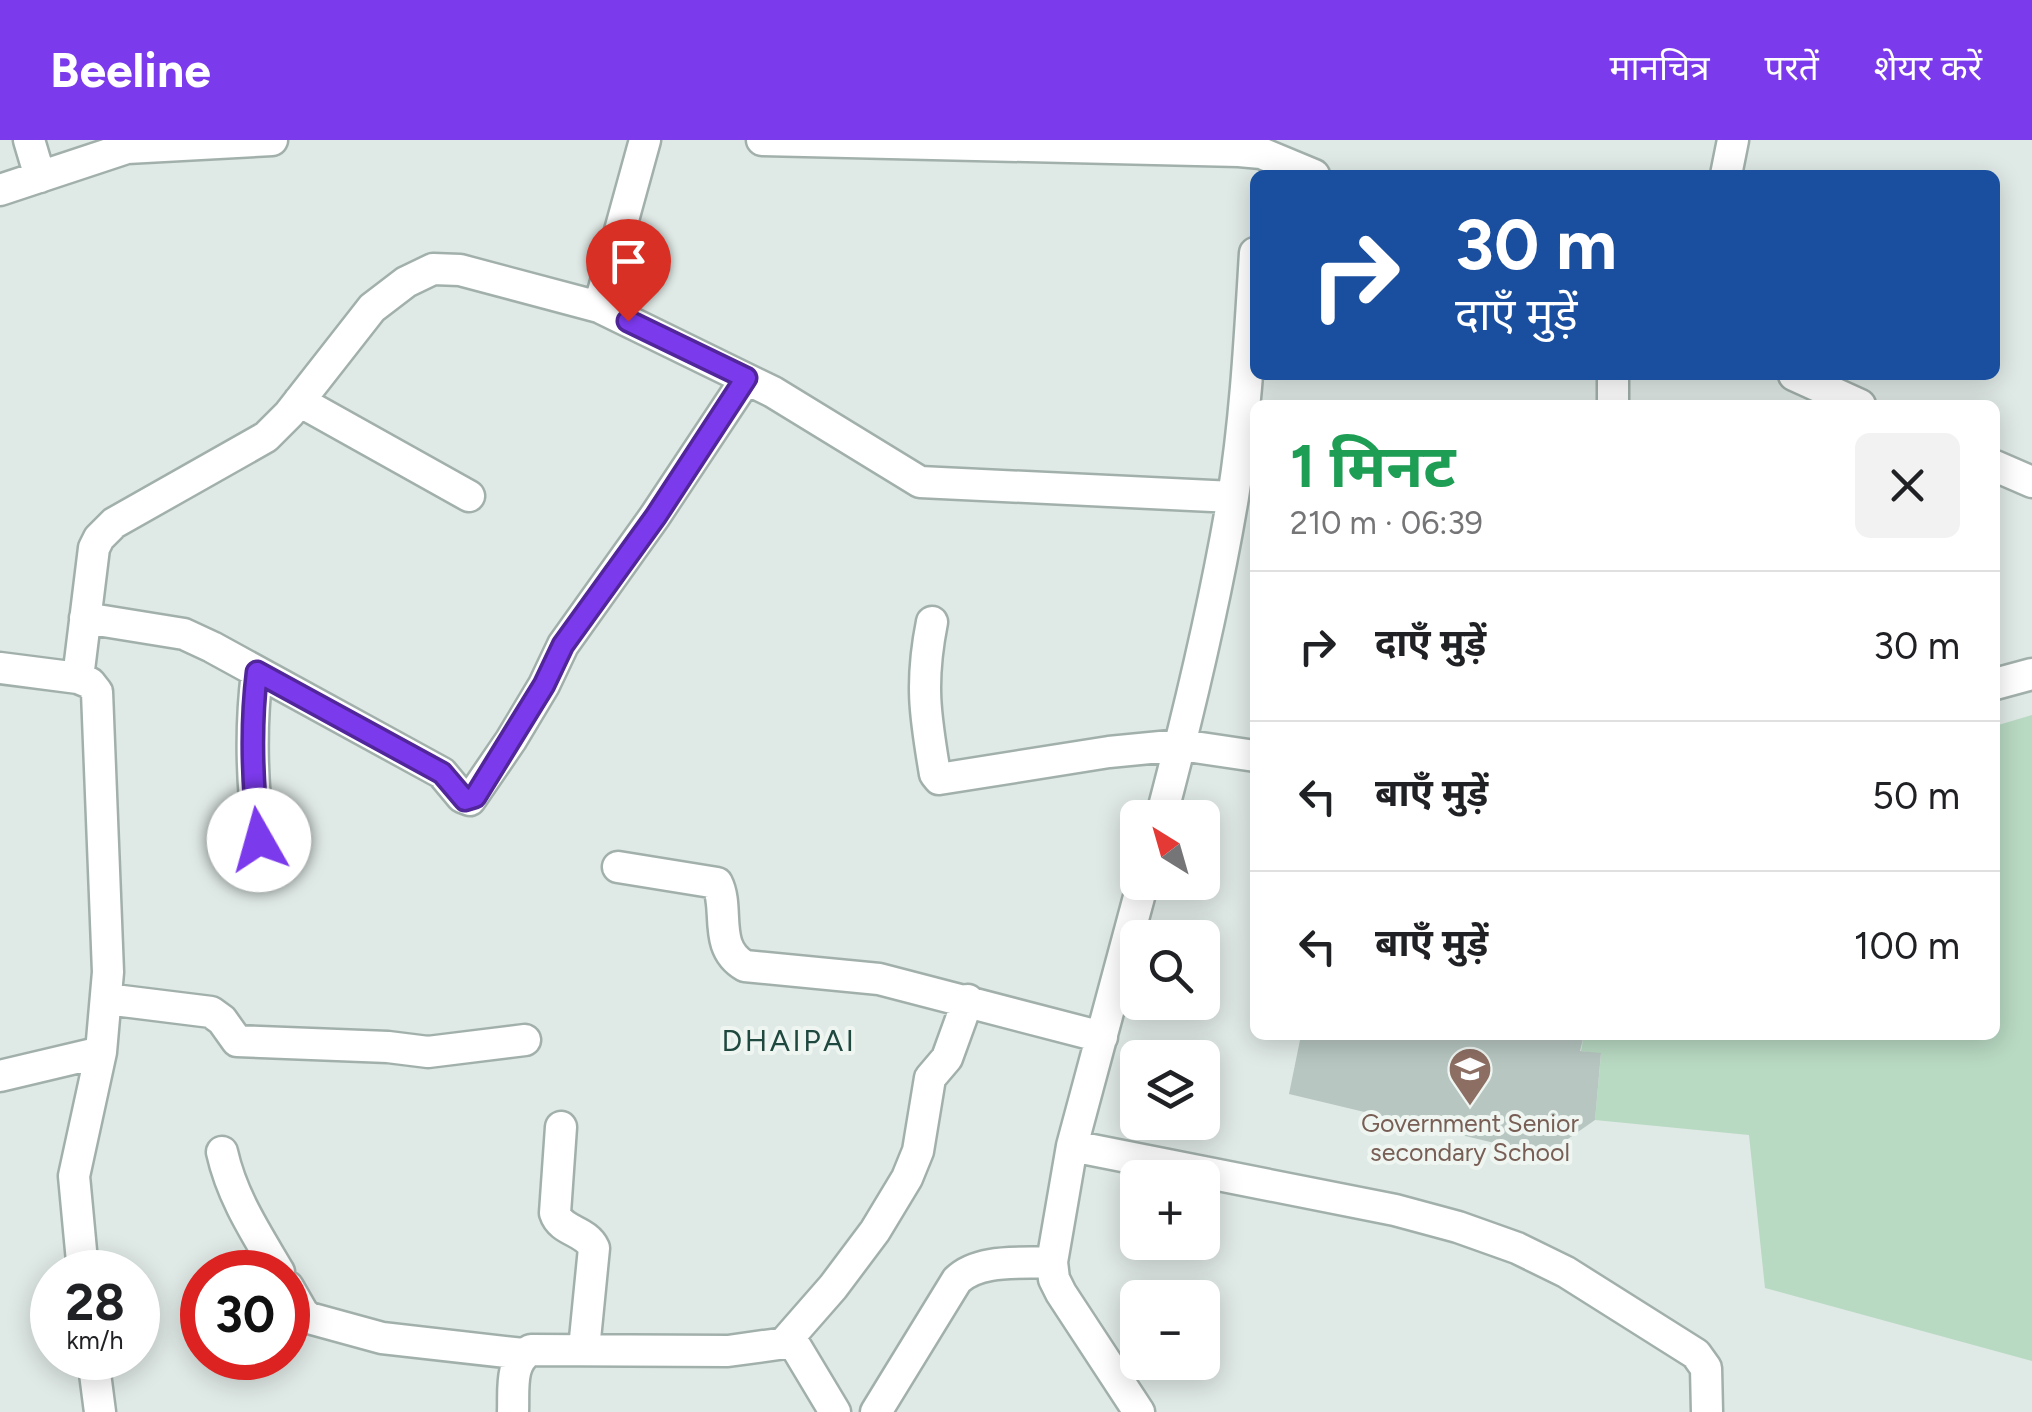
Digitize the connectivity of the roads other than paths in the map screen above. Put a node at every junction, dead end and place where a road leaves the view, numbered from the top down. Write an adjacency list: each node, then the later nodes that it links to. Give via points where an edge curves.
1 (29, 140): 9 (street)
2 (272, 140): 9 (street, via 127,148)
3 (645, 140): 11 (street)
4 (762, 140): 6 (street)
5 (1732, 140): 8 (street)
6 (1261, 156): 7 (street)
7 (1300, 170)
8 (1727, 170)
9 (40, 177): 10 (street)
10 (0, 190)
11 (599, 307): 13 (street); 16 (street, via 460,270 433,269 372,308)
12 (1250, 334): 20 (street)
13 (746, 378): 20 (street, via 920,482); 24 (street, via 563,645 520,727 470,800 442,773)
14 (1805, 380): 15 (street)
15 (1849, 400)
16 (299, 401): 19 (street); 21 (street, via 266,437 114,523 99,538)
17 (2000, 468): 18 (street)
18 (2032, 482)
19 (469, 496)
20 (1232, 497): 28 (street)
21 (85, 618): 24 (street, via 184,634); 26 (street)
22 (932, 622): 28 (street, via 922,700 936,777)
23 (0, 668): 26 (street)
24 (257, 672): 31 (street, via 251,772)
25 (2032, 674): 27 (street)
26 (78, 678): 34 (street, via 97,692)
27 (2000, 683)
28 (1180, 745): 29 (street); 30 (street)
29 (1250, 755)
30 (1166, 800)
31 (259, 840)
32 (618, 867): 35 (street, via 717,883 722,932 745,966 880,978)
33 (1139, 900): 36 (street)
34 (106, 998): 37 (street, via 211,1012 237,1042 428,1052); 38 (street)
35 (968, 1000): 36 (street); 47 (street, via 947,1058 930,1078 907,1178 875,1231)
36 (1102, 1037): 41 (street)
37 (525, 1040)
38 (102, 1052): 39 (street); 43 (street, via 74,1176)
39 (0, 1076)
40 (561, 1127): 48 (street, via 555,1214 594,1248)
41 (1072, 1146): 45 (street); 56 (street, via 1395,1210 1516,1248 1696,1354 1706,1368)
42 (222, 1152): 44 (street, via 228,1182)
43 (81, 1250)
44 (266, 1250)
45 (1052, 1262): 54 (street, via 965,1273); 55 (street, via 1061,1293)
46 (310, 1318): 49 (street, via 382,1338)
47 (784, 1343): 48 (street, via 728,1351); 53 (street, via 798,1345)
48 (584, 1349): 49 (street)
49 (522, 1354): 52 (street)
50 (96, 1380): 51 (street)
51 (100, 1412)
52 (513, 1412)
53 (835, 1412)
54 (876, 1412)
55 (1139, 1412)
56 (1707, 1412)

